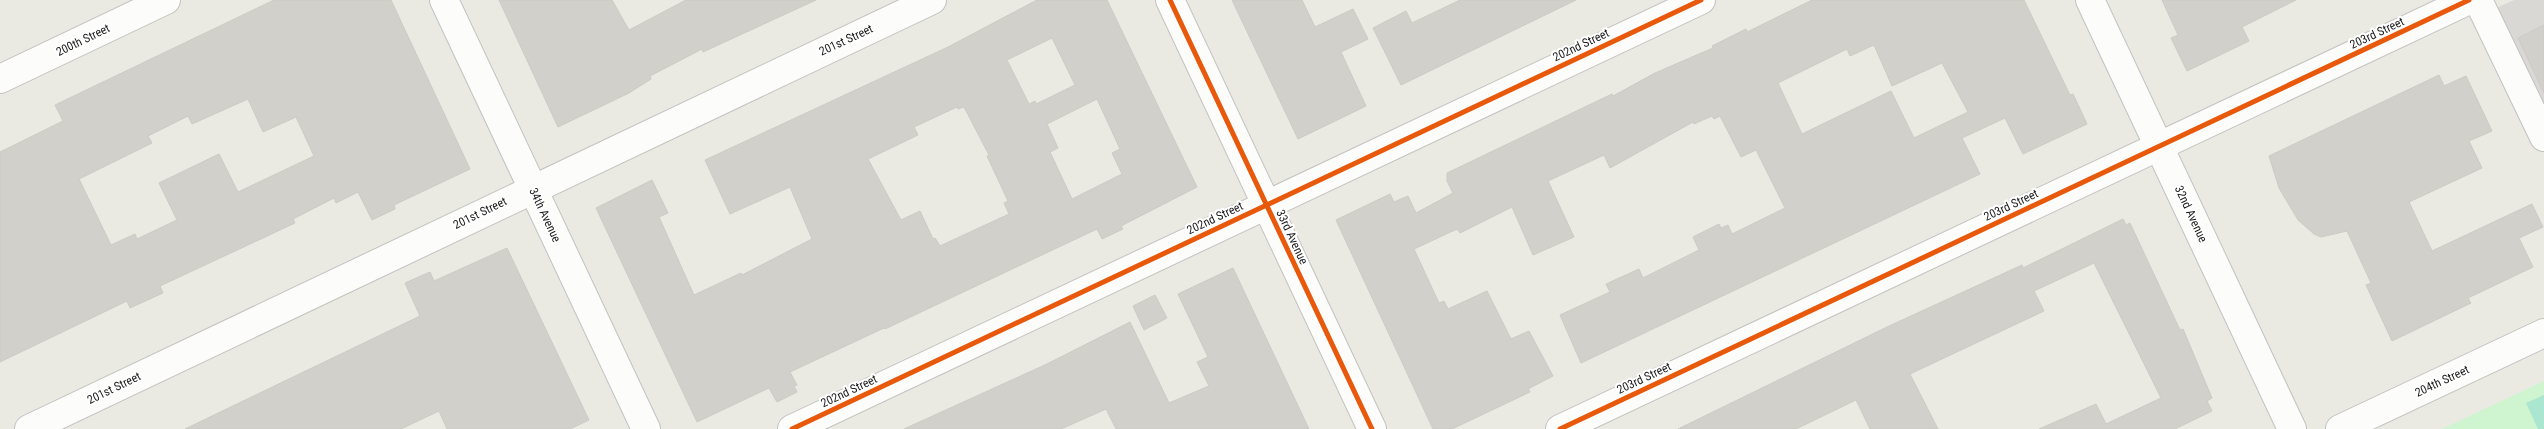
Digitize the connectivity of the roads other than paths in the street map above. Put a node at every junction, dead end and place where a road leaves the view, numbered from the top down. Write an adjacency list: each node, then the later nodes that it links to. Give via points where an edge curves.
1 (166, 0): 9 (street, 200th Street)
2 (444, 0): 12 (street, 34th Avenue)
3 (932, 0): 12 (street, 201st Street)
4 (1170, 0): 13 (street, 33rd Avenue)
5 (1701, 0): 13 (street, 202nd Street)
6 (2090, 0): 11 (street, 32nd Avenue)
7 (2469, 0): 11 (street, 203rd Street)
8 (2478, 0): 10 (street)
9 (0, 79)
10 (2544, 137)
11 (2159, 146): 19 (street, 203rd Street); 20 (street, 32nd Avenue)
12 (533, 188): 15 (street, 201st Street); 16 (street, 34th Avenue)
13 (1266, 205): 17 (street, 202nd Street); 18 (street, 33rd Avenue)
14 (2544, 333): 21 (street, 204th Street)
15 (29, 429)
16 (646, 429)
17 (792, 429)
18 (1372, 429)
19 (1560, 429)
20 (2292, 429)
21 (2340, 429)

